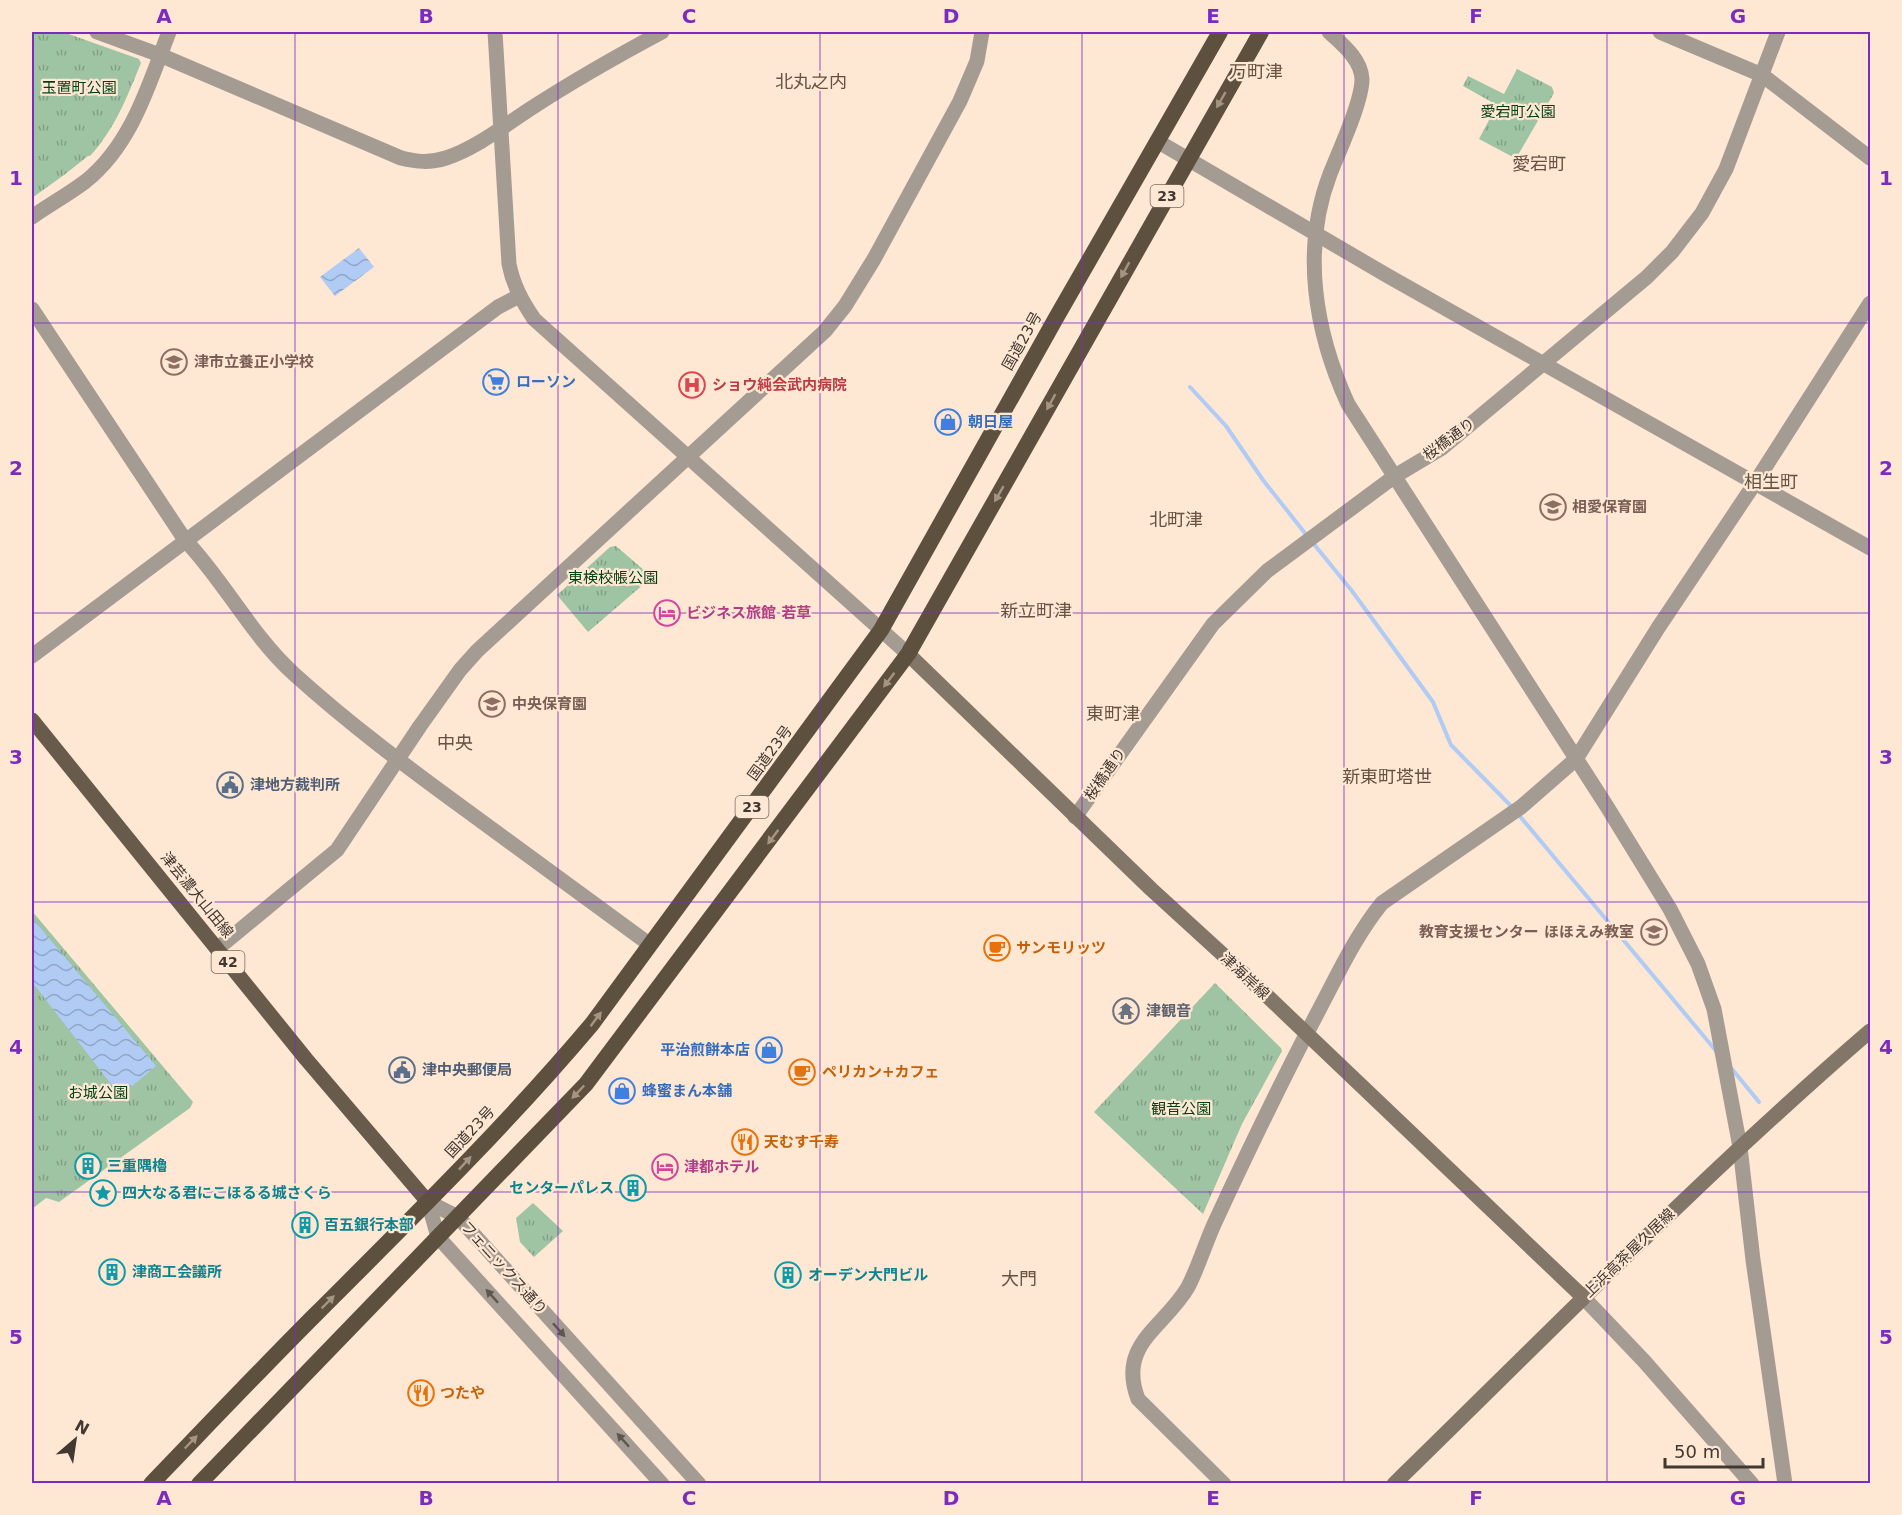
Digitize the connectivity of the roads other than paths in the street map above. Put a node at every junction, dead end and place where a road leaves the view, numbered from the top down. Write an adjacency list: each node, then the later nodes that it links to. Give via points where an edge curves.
1 (98, 32): 11 (street)
2 (169, 32): 11 (street)
3 (495, 32): 13 (street)
4 (662, 32): 13 (street)
5 (982, 32): 23 (street, via 977,61 960,101 845,306 825,331)
6 (1220, 32): 14 (highway, 国道23号 / 23)
7 (1261, 32): 16 (highway, 23, one-way to 16)
8 (1329, 32): 18 (street, via 1350,53 1362,79 1356,107 1326,184)
9 (1660, 32): 12 (street)
10 (1778, 32): 12 (street, 桜橋通り)
11 (160, 55): 13 (street, via 418,162 447,158); 17 (street, via 132,123 106,161 85,181)
12 (1762, 75): 15 (street); 22 (street, 桜橋通り, via 1726,169 1702,213 1647,277)
13 (502, 128): 19 (street, via 509,264)
14 (1157, 141): 16 (street); 28 (highway, 国道23号 / 23)
15 (1870, 158)
16 (1188, 159): 18 (street); 29 (highway, 23, one-way to 29)
17 (32, 217)
18 (1316, 234): 22 (street); 24 (street, via 1316,302 1334,373 1348,404)
19 (519, 296): 23 (street, via 534,320); 26 (street, via 498,307)
20 (1870, 303): 25 (street)
21 (32, 309): 26 (street)
22 (1543, 363): 24 (street, 桜橋通り, via 1442,448); 25 (street)
23 (687, 456): 28 (street); 33 (street, via 477,651)
24 (1395, 476): 32 (street); 34 (street, 桜橋通り, via 1267,571 1213,624)
25 (1755, 483): 27 (street); 32 (street)
26 (185, 540): 30 (street); 33 (street, via 278,659)
27 (1870, 548)
28 (881, 630): 29 (street); 35 (highway, 国道23号 / 23)
29 (908, 654): 34 (main road, 津海岸線); 41 (highway, 23, one-way to 41, via 593,1076)
30 (32, 656)
31 (32, 720): 36 (main road, 津芸濃大山田線 / 42)
32 (1576, 759): 38 (street, via 1515,811 1382,903 1348,954); 39 (street, via 1670,909 1698,964 1714,1009)
33 (398, 760): 35 (street); 36 (street, via 337,850)
34 (1075, 817): 38 (main road, 津海岸線)
35 (649, 944): 40 (highway, 国道23号 / 23, one-way to 35, via 567,1054)
36 (217, 949): 40 (main road, 津芸濃大山田線 / 42)
37 (1870, 1031): 39 (main road, 上浜高茶屋久居線)
38 (1306, 1034): 43 (main road, 津海岸線); 48 (street, via 1189,1285 1147,1337 1131,1369 1138,1399)
39 (1740, 1147): 43 (main road, 上浜高茶屋久居線); 51 (street)
40 (428, 1202): 41 (street, フェニックス通り); 42 (street, フェニックス通り); 44 (highway, 国道23号 / 23, one-way to 40)
41 (458, 1217): 42 (highway, 23); 47 (street, フェニックス通り, one-way to 47)
42 (438, 1237): 45 (highway, 23); 46 (street, フェニックス通り, one-way to 42)
43 (1583, 1297): 49 (main road, 上浜高茶屋久居線); 50 (street)
44 (151, 1484)
45 (198, 1484)
46 (662, 1484)
47 (699, 1484)
48 (1224, 1484)
49 (1394, 1484)
50 (1752, 1484)
51 (1785, 1484)

